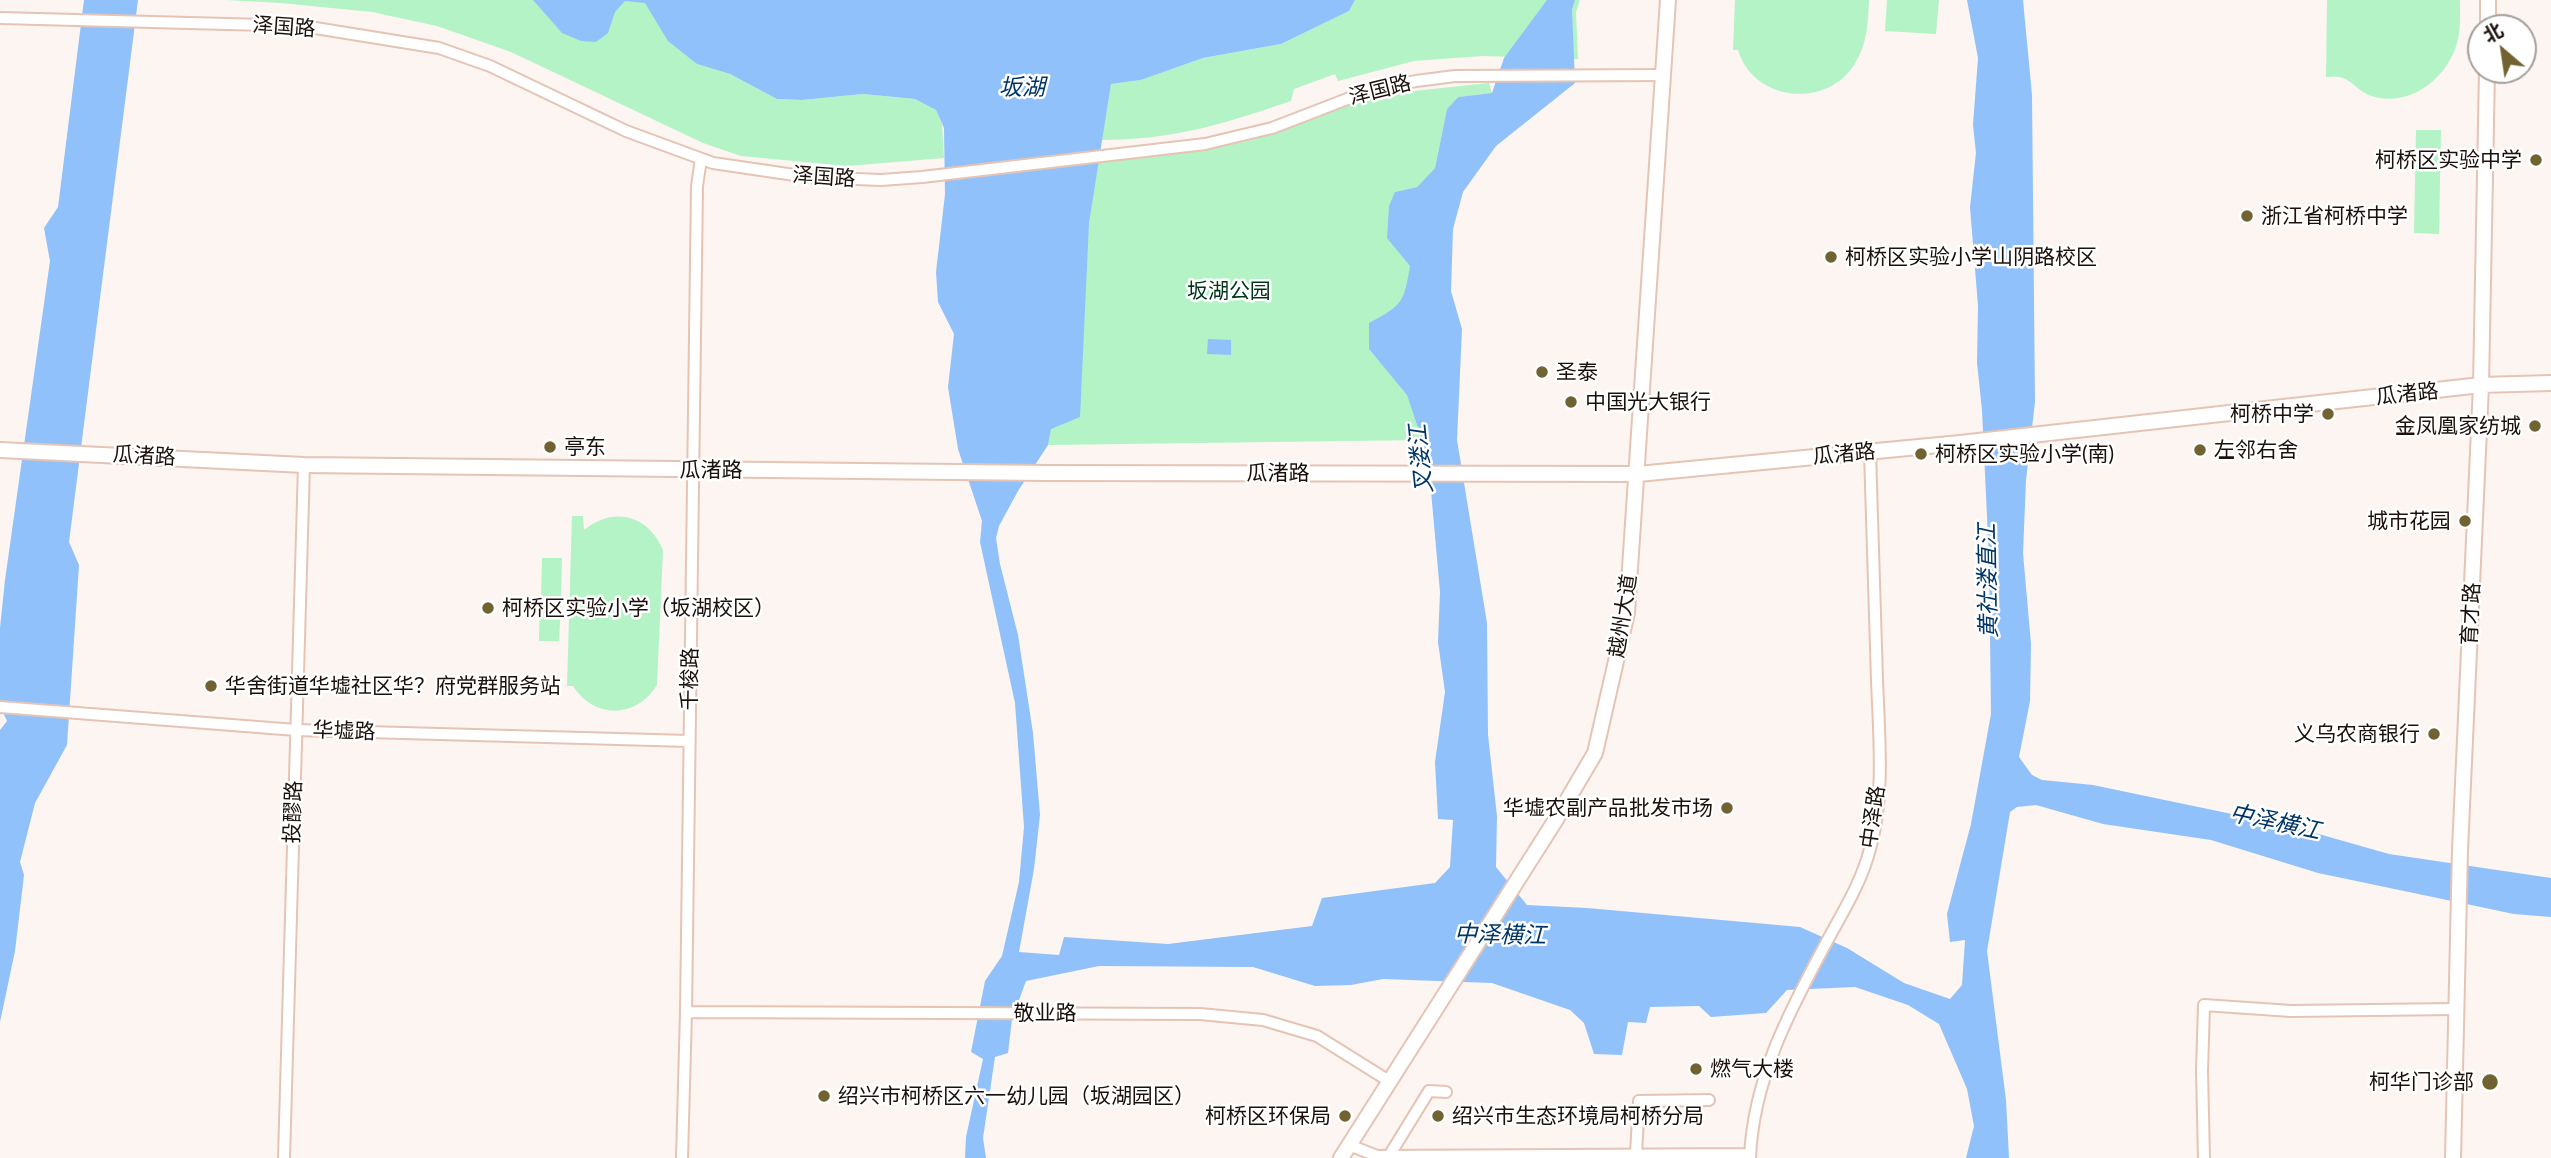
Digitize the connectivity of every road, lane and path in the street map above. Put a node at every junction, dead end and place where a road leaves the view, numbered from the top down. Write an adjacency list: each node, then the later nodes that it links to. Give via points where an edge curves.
1 (1668, 0): 3 (street, 越州大道)
2 (0, 18): 5 (street, 泽国路, via 303,26 439,48)
3 (1662, 75): 5 (street, 泽国路, via 1437,78 1368,91 1272,128 1205,144 922,177 808,177); 12 (street, 越州大道)
4 (2487, 84): 7 (street, 育才路)
5 (701, 159): 11 (street, 千梭路)
6 (2551, 383): 7 (street, 瓜渚路)
7 (2481, 385): 9 (street, 瓜渚路); 16 (street, 育才路)
8 (4, 450): 10 (street, 瓜渚路)
9 (1870, 452): 12 (street, 瓜渚路); 24 (street, 中泽路, via 1879,749 1871,848 1858,887 1773,1049 1755,1116)
10 (304, 465): 11 (street, 瓜渚路); 14 (street, 投醪路)
11 (694, 470): 12 (street, 瓜渚路); 15 (street, 千梭路)
12 (1638, 474): 18 (street, 越州大道, via 1627,612 1595,753)
13 (0, 708): 14 (street, 华墟路)
14 (296, 730): 15 (street, 华墟路); 25 (street, 投醪路)
15 (689, 741): 17 (street, 千梭路)
16 (2455, 1009): 28 (street, via 2291,1011 2204,1005); 29 (street, 育才路)
17 (686, 1012): 18 (street, 敬业路, via 1199,1014 1263,1020 1317,1036); 26 (street, 千梭路)
18 (1389, 1081): 21 (street, 越州大道)
19 (1446, 1091): 23 (street, via 1429,1091)
20 (1709, 1100): 22 (street, via 1639,1101)
21 (1349, 1145): 23 (street); 27 (street, 越州大道)
22 (1636, 1154): 23 (street); 24 (street)
23 (1389, 1156)
24 (1750, 1156)
25 (284, 1158)
26 (681, 1158)
27 (1341, 1158)
28 (2204, 1158)
29 (2453, 1158)

